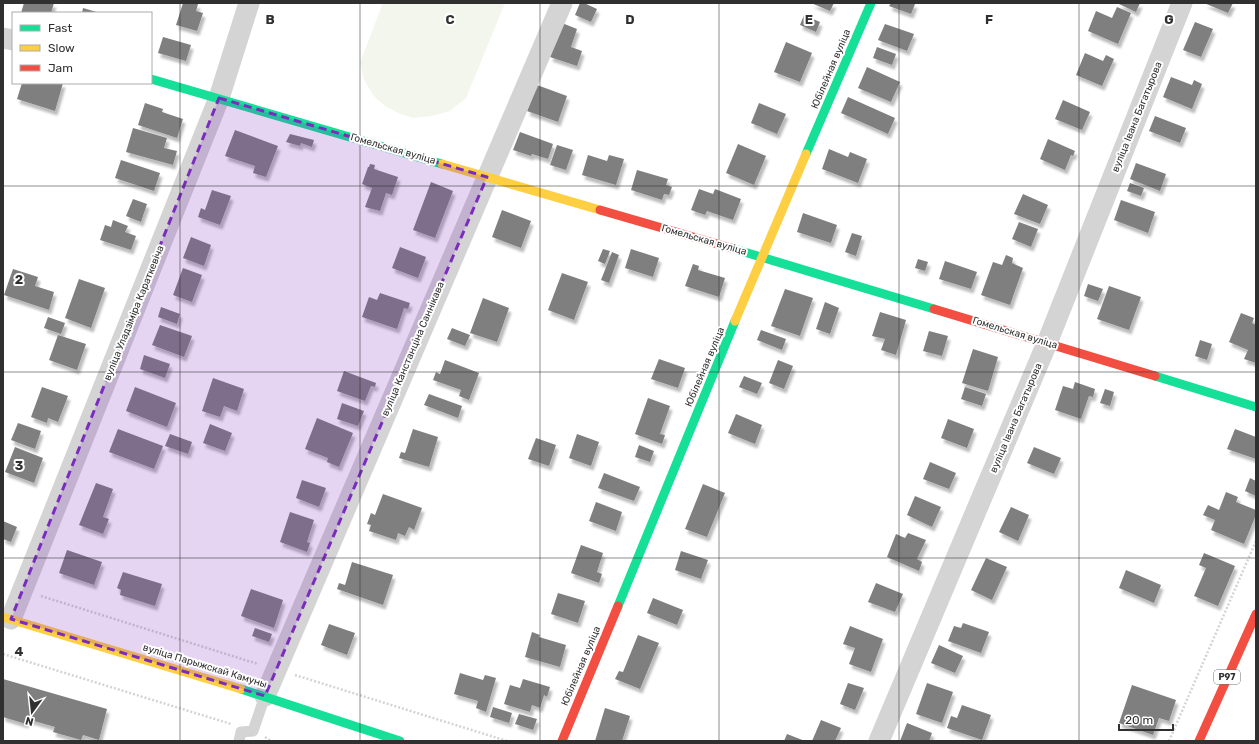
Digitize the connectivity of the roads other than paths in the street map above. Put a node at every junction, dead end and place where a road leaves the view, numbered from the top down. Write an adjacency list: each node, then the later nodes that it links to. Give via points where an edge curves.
1 (249, 3): 6 (street, вуліца Уладзіміра Караткевіча)
2 (562, 3): 7 (street, вуліца Канстанціна Саннікава)
3 (871, 3): 8 (street, Юбілейная вуліца)
4 (1182, 3): 9 (street, вуліца Івана Багатырова)
5 (152, 79): 6 (street, Гомельская вуліца)
6 (219, 98): 7 (street, Гомельская вуліца); 12 (street, вуліца Уладзіміра Караткевіча, via 23,590)
7 (487, 177): 8 (street, Гомельская вуліца); 13 (street, вуліца Канстанціна Саннікава)
8 (762, 257): 9 (street, Гомельская вуліца); 16 (street, Юбілейная вуліца)
9 (1047, 343): 10 (street, Гомельская вуліца); 17 (street, вуліца Івана Багатырова)
10 (1256, 407)
11 (1256, 614): 18 (street, Р97)
12 (7, 618): 13 (street, вуліца Парыжскай Камуны)
13 (265, 696): 14 (lane, via 252,731 241,732); 15 (street, вуліца Парыжскай Камуны)
14 (239, 741)
15 (400, 741)
16 (562, 741)
17 (879, 741)
18 (1199, 741)

